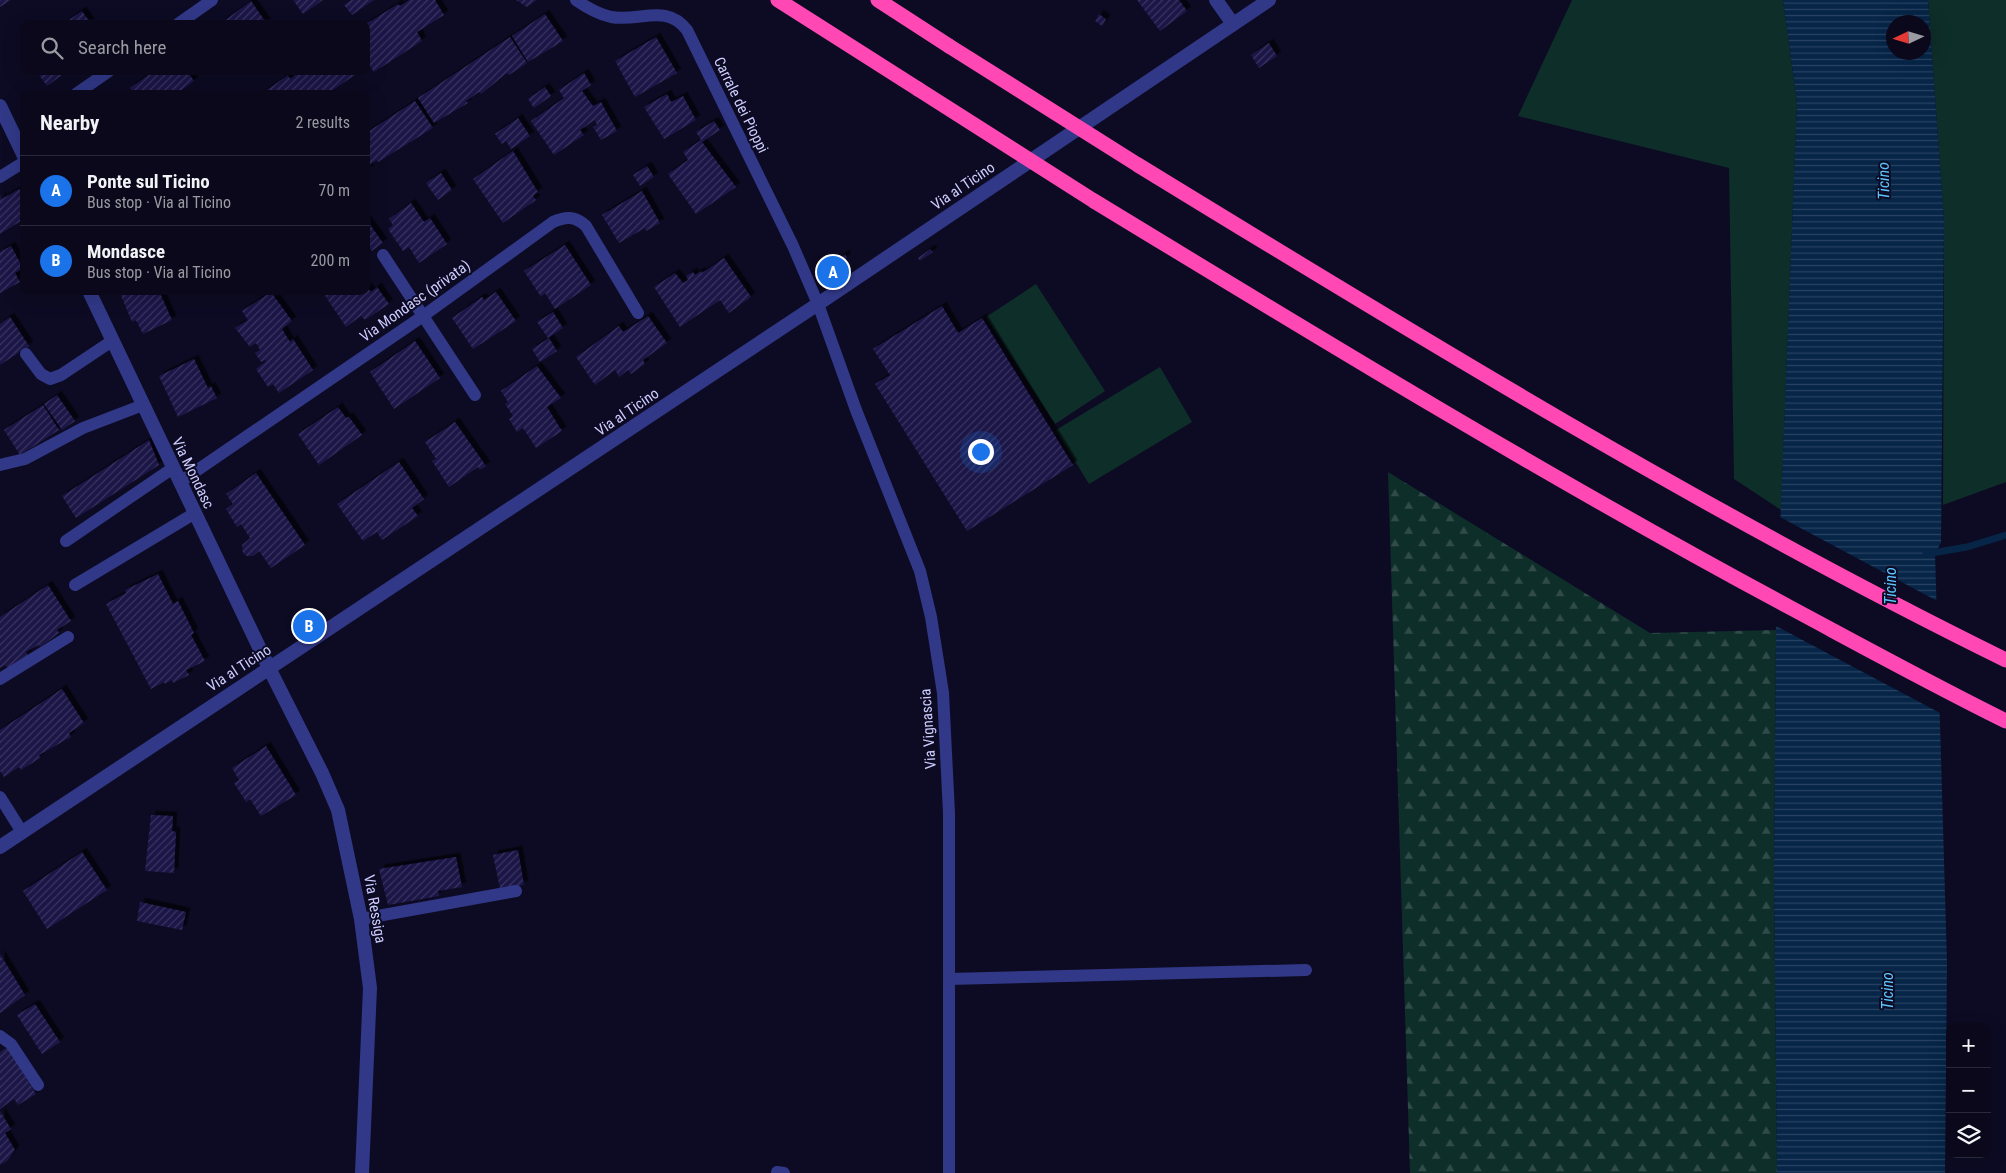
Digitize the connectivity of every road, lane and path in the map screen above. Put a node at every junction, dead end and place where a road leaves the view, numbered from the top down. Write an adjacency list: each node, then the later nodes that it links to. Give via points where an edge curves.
1 (212, 0): 7 (lane)
2 (576, 0): 17 (lane, Carrale dei Pioppi, via 611,17 670,16 681,22 793,246)
3 (778, 0): 34 (highway, bridge, via 1094,201 1364,365 1689,553)
4 (878, 0): 31 (highway, bridge, via 1363,303 1520,396 1735,518)
5 (1216, 0): 8 (street)
6 (1269, 0): 8 (street, Via al Ticino)
7 (184, 20)
8 (1233, 24): 17 (street, Via al Ticino)
9 (103, 75): 10 (lane)
10 (82, 90)
11 (0, 106): 12 (street)
12 (19, 133)
13 (20, 164): 14 (lane)
14 (0, 177)
15 (383, 255): 19 (lane)
16 (91, 295): 20 (street, Via Mondasc)
17 (818, 304): 32 (street, Via al Ticino); 41 (lane, Via Vignascia, via 920,571 931,617 943,693 947,749)
18 (638, 313): 19 (lane, Via Mondasc (privata), via 586,226 569,218 553,222)
19 (423, 316): 22 (lane); 26 (lane, Via Mondasc (privata))
20 (112, 340): 21 (lane, via 50,379 41,374); 23 (street, Via Mondasc)
21 (26, 354)
22 (475, 395)
23 (143, 404): 24 (lane, via 83,428 24,459); 25 (street, Via Mondasc)
24 (0, 465)
25 (173, 468): 26 (street, Via Mondasc); 28 (lane)
26 (180, 482): 27 (street, Via Mondasc)
27 (195, 513): 29 (lane); 32 (street, Via Mondasc)
28 (66, 541)
29 (75, 585)
30 (68, 637): 33 (lane)
31 (2006, 660)
32 (269, 668): 36 (street, Via al Ticino); 39 (street, Via Ressiga, via 338,810)
33 (0, 679)
34 (2006, 721)
35 (0, 797): 36 (lane)
36 (22, 832): 37 (street, Via al Ticino)
37 (0, 847)
38 (516, 891): 39 (lane)
39 (361, 919): 44 (street, Via Ressiga, via 370,1006)
40 (1306, 970): 41 (lane)
41 (949, 979): 45 (lane, Via Vignascia)
42 (0, 1036): 43 (lane, via 11,1044)
43 (38, 1085)
44 (362, 1173)
45 (949, 1173)

